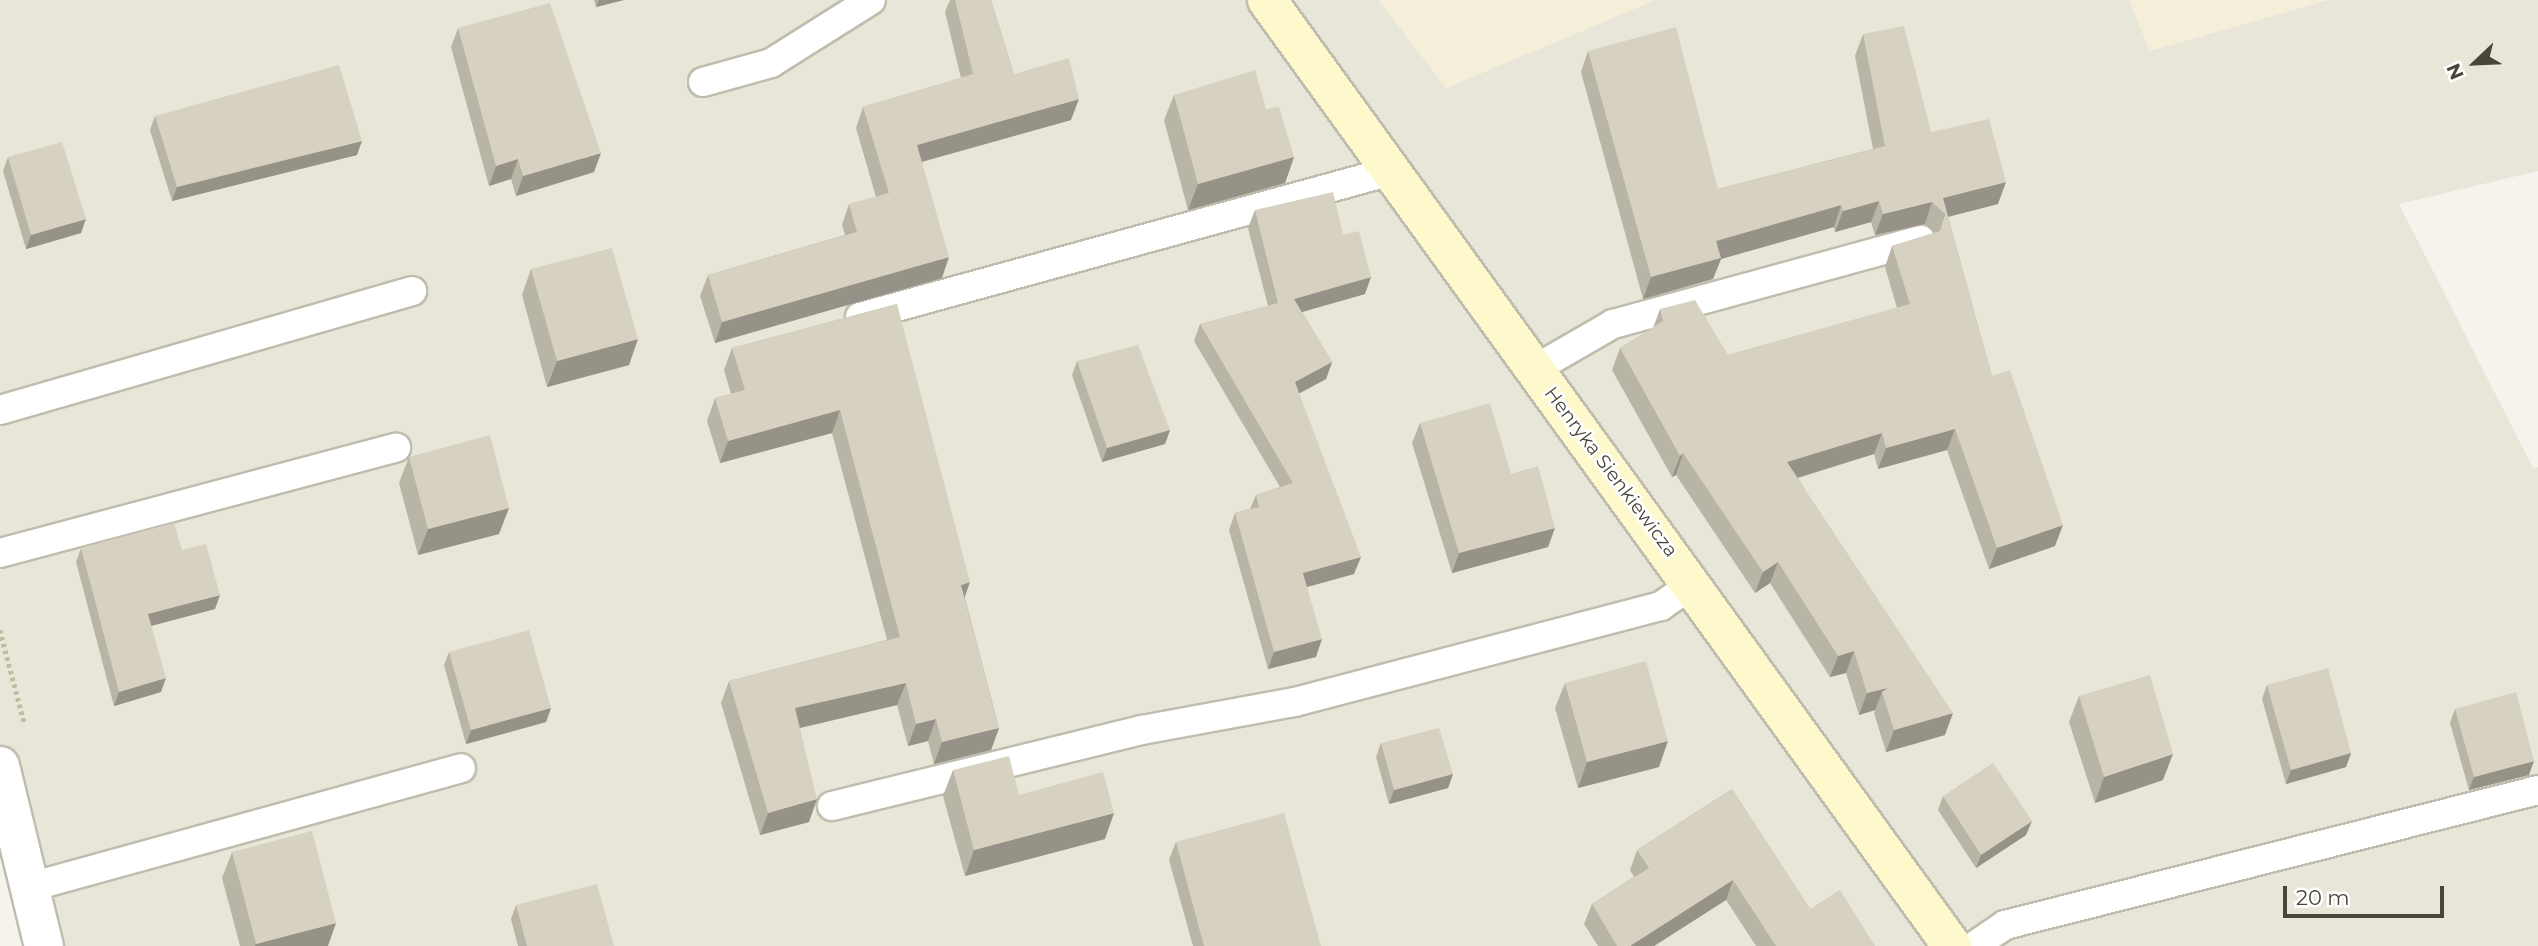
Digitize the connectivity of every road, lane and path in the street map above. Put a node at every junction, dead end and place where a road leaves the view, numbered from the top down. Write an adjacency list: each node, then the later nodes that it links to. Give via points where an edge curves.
1 (871, 0): 3 (lane, via 771,63)
2 (1267, 0): 4 (street, Henryka Sienkiewicza)
3 (703, 82)
4 (1391, 171): 7 (lane); 8 (street, Henryka Sienkiewicza)
5 (1921, 240): 8 (lane, via 1613,324)
6 (412, 291): 9 (lane)
7 (834, 324)
8 (1535, 369): 12 (street, Henryka Sienkiewicza)
9 (0, 410)
10 (396, 449): 11 (lane)
11 (0, 553)
12 (1694, 583): 16 (lane, via 1661,606 1295,702 1142,730); 19 (street, Henryka Sienkiewicza)
13 (0, 766): 17 (street)
14 (461, 768): 17 (lane)
15 (2538, 790): 20 (lane, via 2005,925)
16 (832, 806)
17 (30, 887): 18 (street)
18 (44, 946)
19 (1952, 946)
20 (1974, 946)

